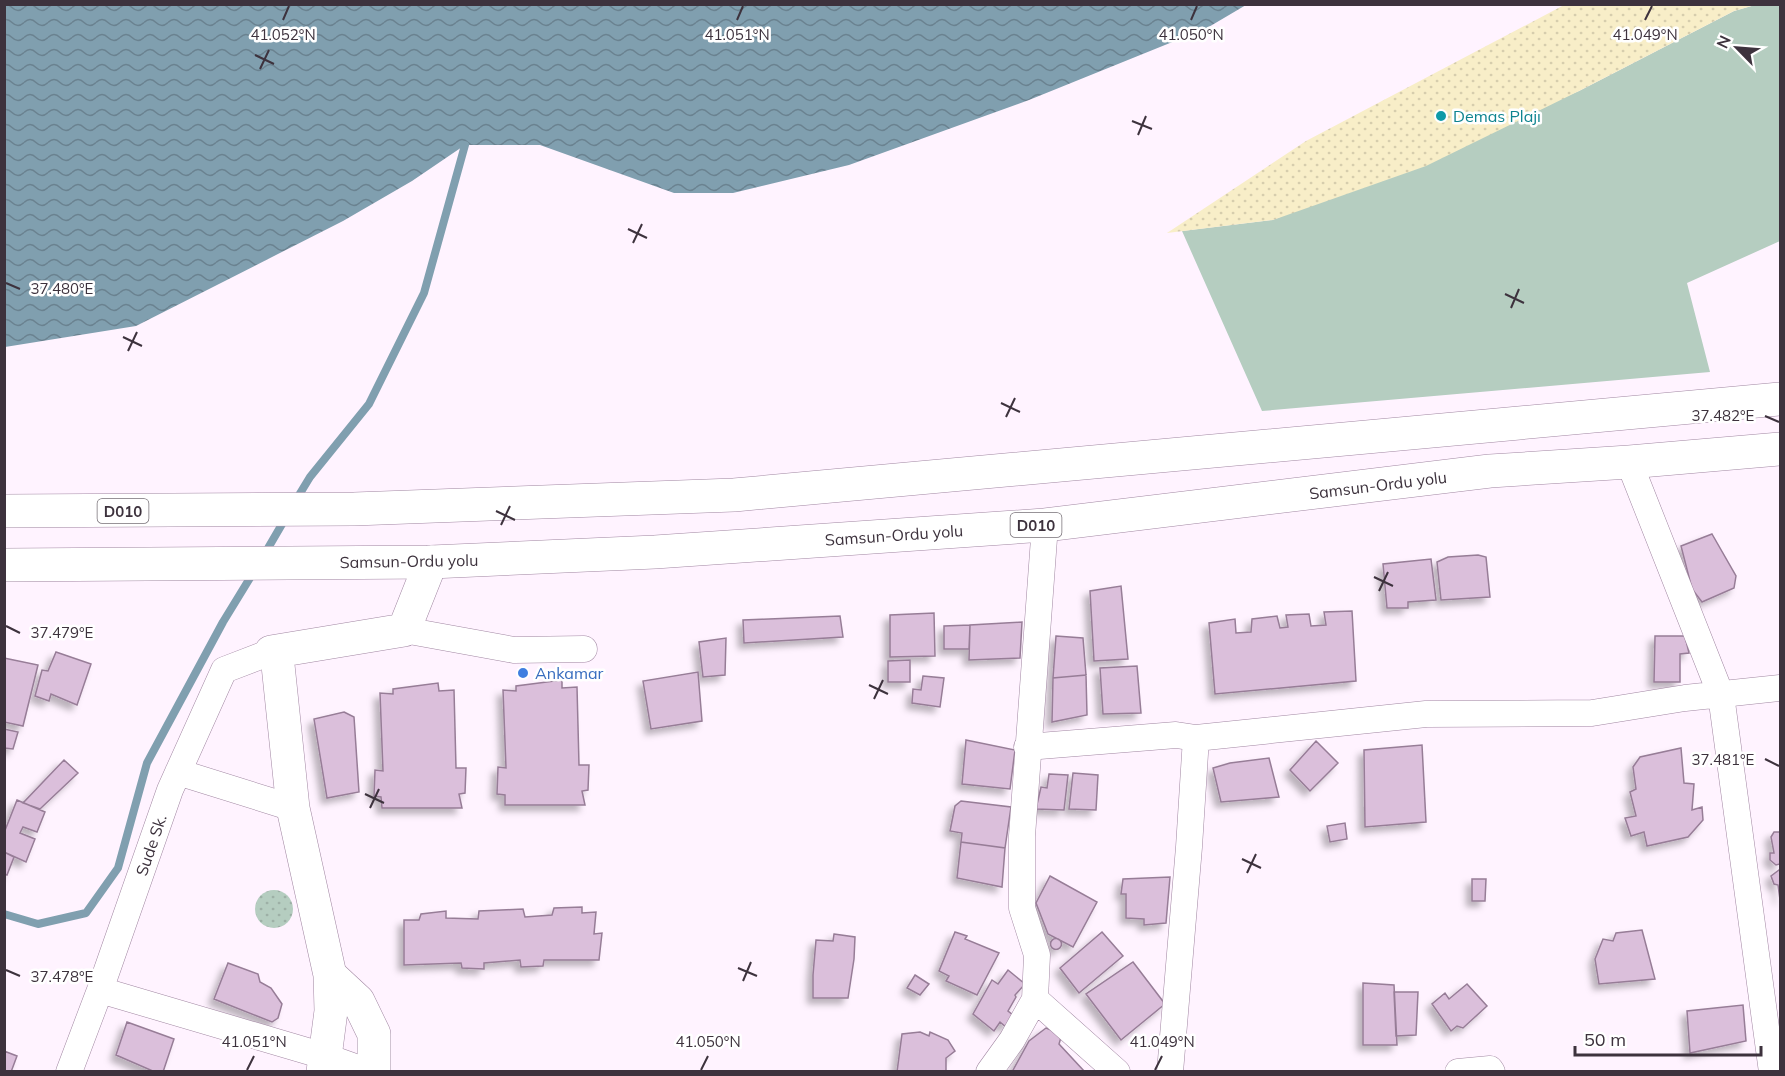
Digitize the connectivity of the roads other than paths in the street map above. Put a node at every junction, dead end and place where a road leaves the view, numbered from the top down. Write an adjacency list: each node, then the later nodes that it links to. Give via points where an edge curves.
1 (1780, 399): 4 (main road, D010, via 734,495 354,509)
2 (1780, 449): 3 (main road, Samsun-Ordu yolu / D010)
3 (1629, 462): 5 (main road, Samsun-Ordu yolu / D010, via 1490,471); 12 (street)
4 (4, 511)
5 (1045, 525): 6 (main road, Samsun-Ordu yolu / D010, via 655,552); 14 (street)
6 (430, 562): 7 (main road, Samsun-Ordu yolu / D010); 8 (main road)
7 (4, 565)
8 (404, 630): 9 (street, via 514,650); 10 (main road)
9 (584, 649)
10 (271, 652): 15 (street, Sude Sk., via 224,670); 16 (main road, via 278,665)
11 (1780, 688): 12 (street)
12 (1721, 694): 13 (street, via 1592,714 1426,714); 29 (street)
13 (1196, 738): 14 (street, via 1176,735); 26 (street)
14 (1027, 747): 19 (street, via 1022,908 1037,955)
15 (178, 772): 16 (street); 18 (street, Sude Sk.)
16 (293, 808): 17 (main road)
17 (330, 975): 20 (main road, via 331,1011); 23 (main road, via 358,1001 374,1034)
18 (100, 990): 20 (street); 21 (street, Sude Sk.)
19 (1035, 999): 24 (street); 25 (street)
20 (324, 1064): 22 (street)
21 (69, 1071)
22 (369, 1071)
23 (374, 1071)
24 (989, 1071)
25 (1117, 1071)
26 (1170, 1071)
27 (1458, 1071): 28 (street)
28 (1492, 1071)
29 (1772, 1071)

